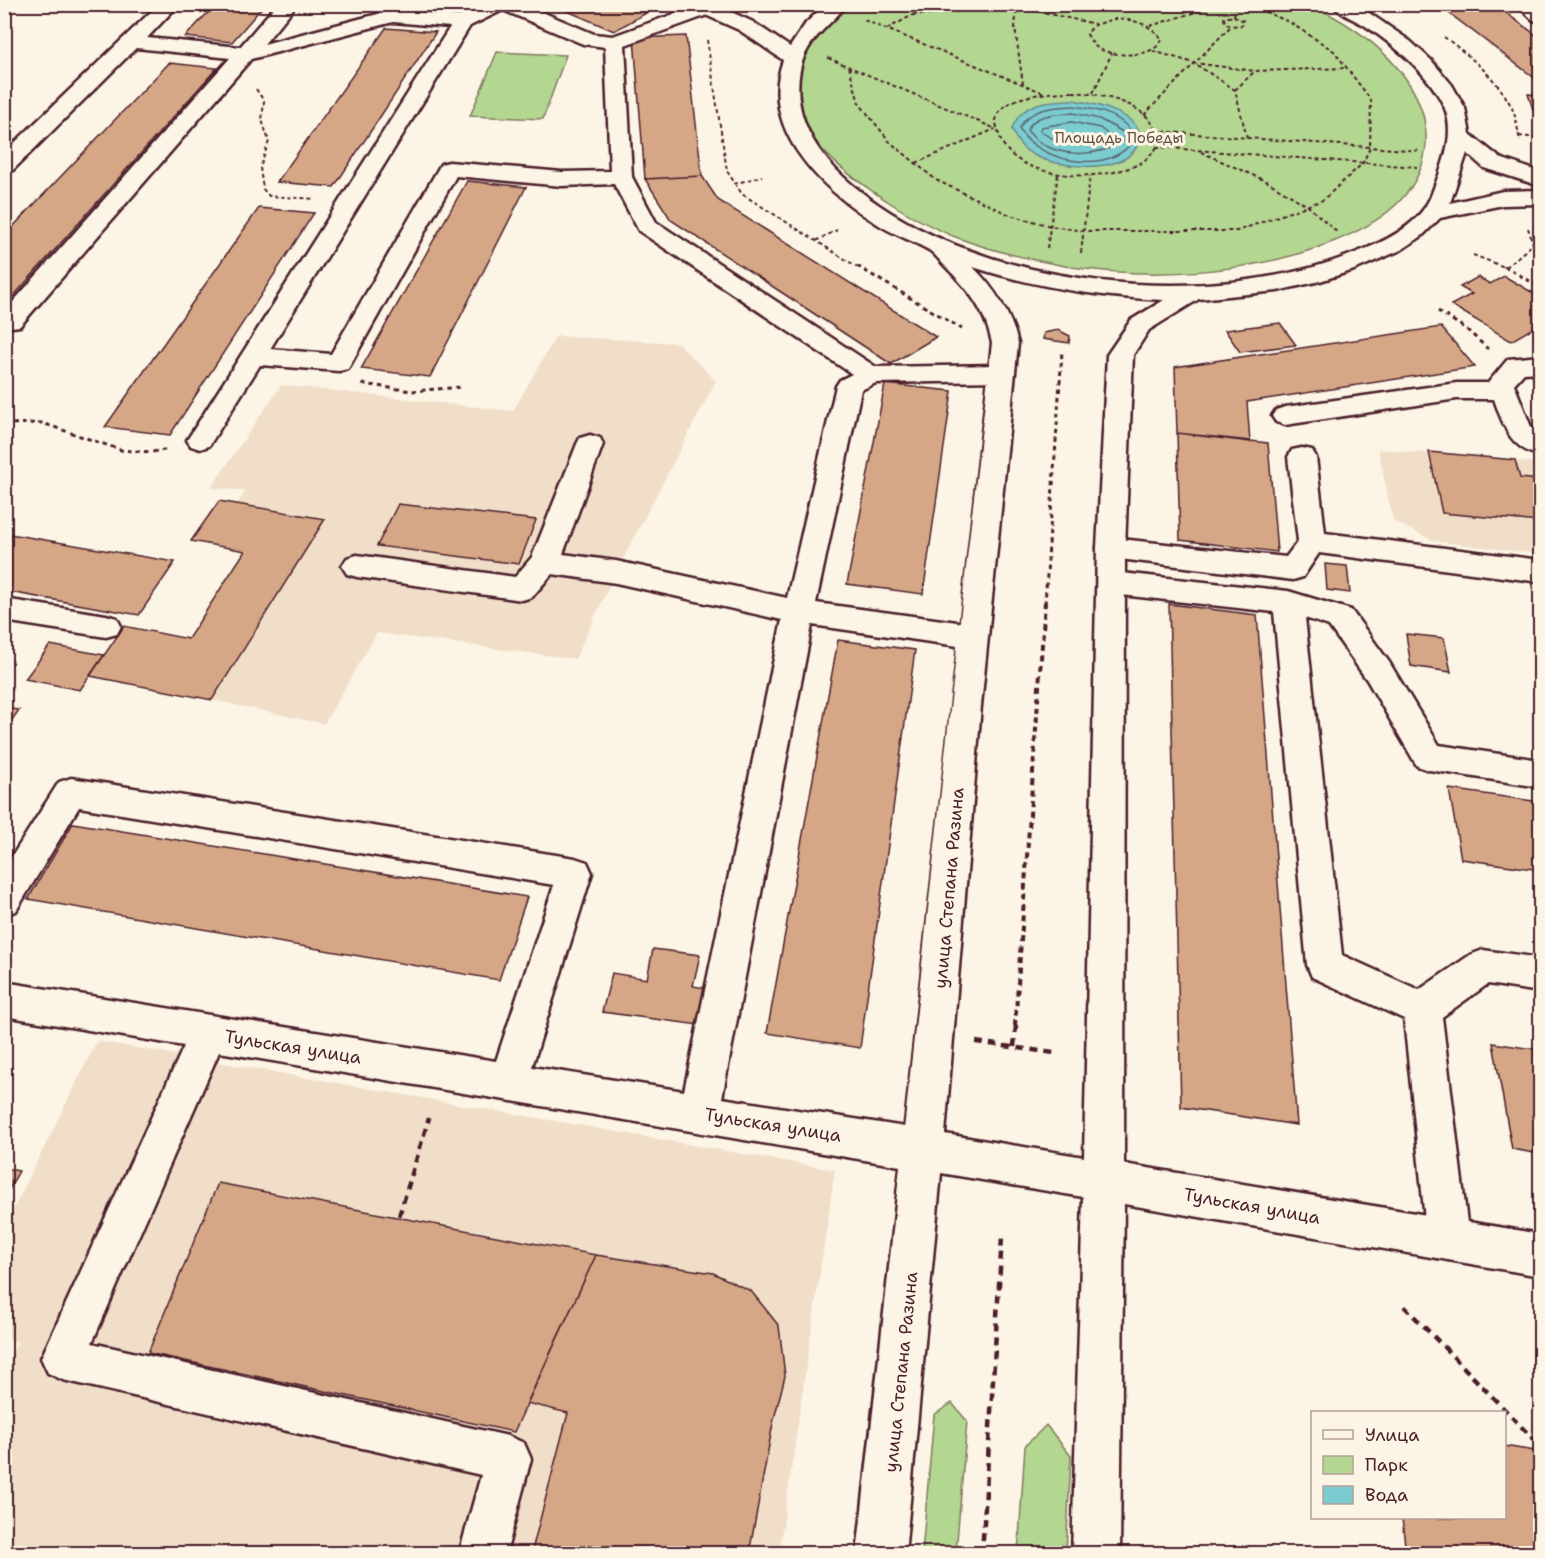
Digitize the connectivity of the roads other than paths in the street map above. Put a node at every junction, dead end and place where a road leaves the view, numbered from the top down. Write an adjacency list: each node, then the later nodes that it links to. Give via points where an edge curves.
1 (170, 4): 13 (main road)
2 (288, 4): 15 (main road)
3 (366, 4): 10 (main road)
4 (500, 4): 12 (main road)
5 (506, 4): 14 (main road, via 590,40)
6 (838, 4): 16 (main road, via 812,28)
7 (1341, 4): 18 (main road, via 1382,28 1432,73 1455,109)
8 (1525, 4): 11 (main road)
9 (701, 7): 14 (main road); 16 (main road, via 746,26)
10 (393, 16): 12 (main road); 15 (main road)
11 (1540, 16)
12 (463, 22): 28 (main road)
13 (133, 42): 15 (main road); 19 (main road)
14 (615, 42): 21 (main road)
15 (247, 54): 27 (main road)
16 (793, 58): 25 (main road, via 786,88 792,121 809,155 840,188 883,219)
17 (4, 133): 19 (main road)
18 (1463, 139): 22 (main road, via 1492,163); 24 (main road)
19 (27, 144): 20 (main road)
20 (4, 166)
21 (621, 177): 28 (main road, via 562,179 449,169 339,363); 31 (main road, via 647,226)
22 (1540, 179)
23 (1540, 197): 24 (main road, via 1503,198)
24 (1434, 213): 26 (main road, via 1410,234 1369,256 1319,274 1260,286)
25 (938, 246): 26 (main road, via 997,267 1062,282 1151,291); 30 (main road, улица Степана Разина, via 988,298 1002,322 1005,343)
26 (1196, 291): 39 (main road, via 1140,325 1120,355)
27 (7, 326)
28 (253, 356): 34 (main road)
29 (1540, 364): 32 (main road, via 1517,364)
30 (1000, 373): 31 (main road); 48 (main road, улица Степана Разина)
31 (871, 375): 46 (main road, via 849,386)
32 (1503, 387): 33 (main road); 36 (main road, via 1519,432)
33 (1285, 416)
34 (200, 440)
35 (590, 444): 40 (main road)
36 (1540, 447)
37 (1302, 457): 38 (main road)
38 (1312, 542): 39 (main road, via 1293,569); 42 (main road)
39 (1112, 548): 43 (main road)
40 (545, 562): 41 (main road, via 522,589); 46 (main road, via 616,572)
41 (357, 566)
42 (1540, 571)
43 (1112, 583): 44 (main road); 58 (main road)
44 (1288, 602): 49 (main road, via 1340,618 1378,671 1429,757); 53 (main road, via 1325,965)
45 (4, 610): 47 (main road)
46 (799, 612): 48 (main road); 56 (main road)
47 (106, 626)
48 (972, 636): 57 (main road, улица Степана Разина)
49 (1540, 772)
50 (4, 900): 55 (main road, via 71,792 575,873)
51 (1540, 975): 53 (main road, via 1483,967)
52 (4, 999): 54 (main road, Тульская улица)
53 (1422, 1009): 59 (main road)
54 (209, 1033): 55 (main road, Тульская улица); 61 (main road, via 63,1358 508,1460)
55 (508, 1082): 56 (main road, Тульская улица)
56 (699, 1114): 57 (main road, Тульская улица)
57 (924, 1150): 58 (main road, Тульская улица); 62 (main road, улица Степана Разина)
58 (1104, 1180): 59 (main road, Тульская улица); 63 (main road)
59 (1448, 1239): 60 (main road, Тульская улица)
60 (1540, 1255)
61 (482, 1554)
62 (881, 1554)
63 (1096, 1554)

